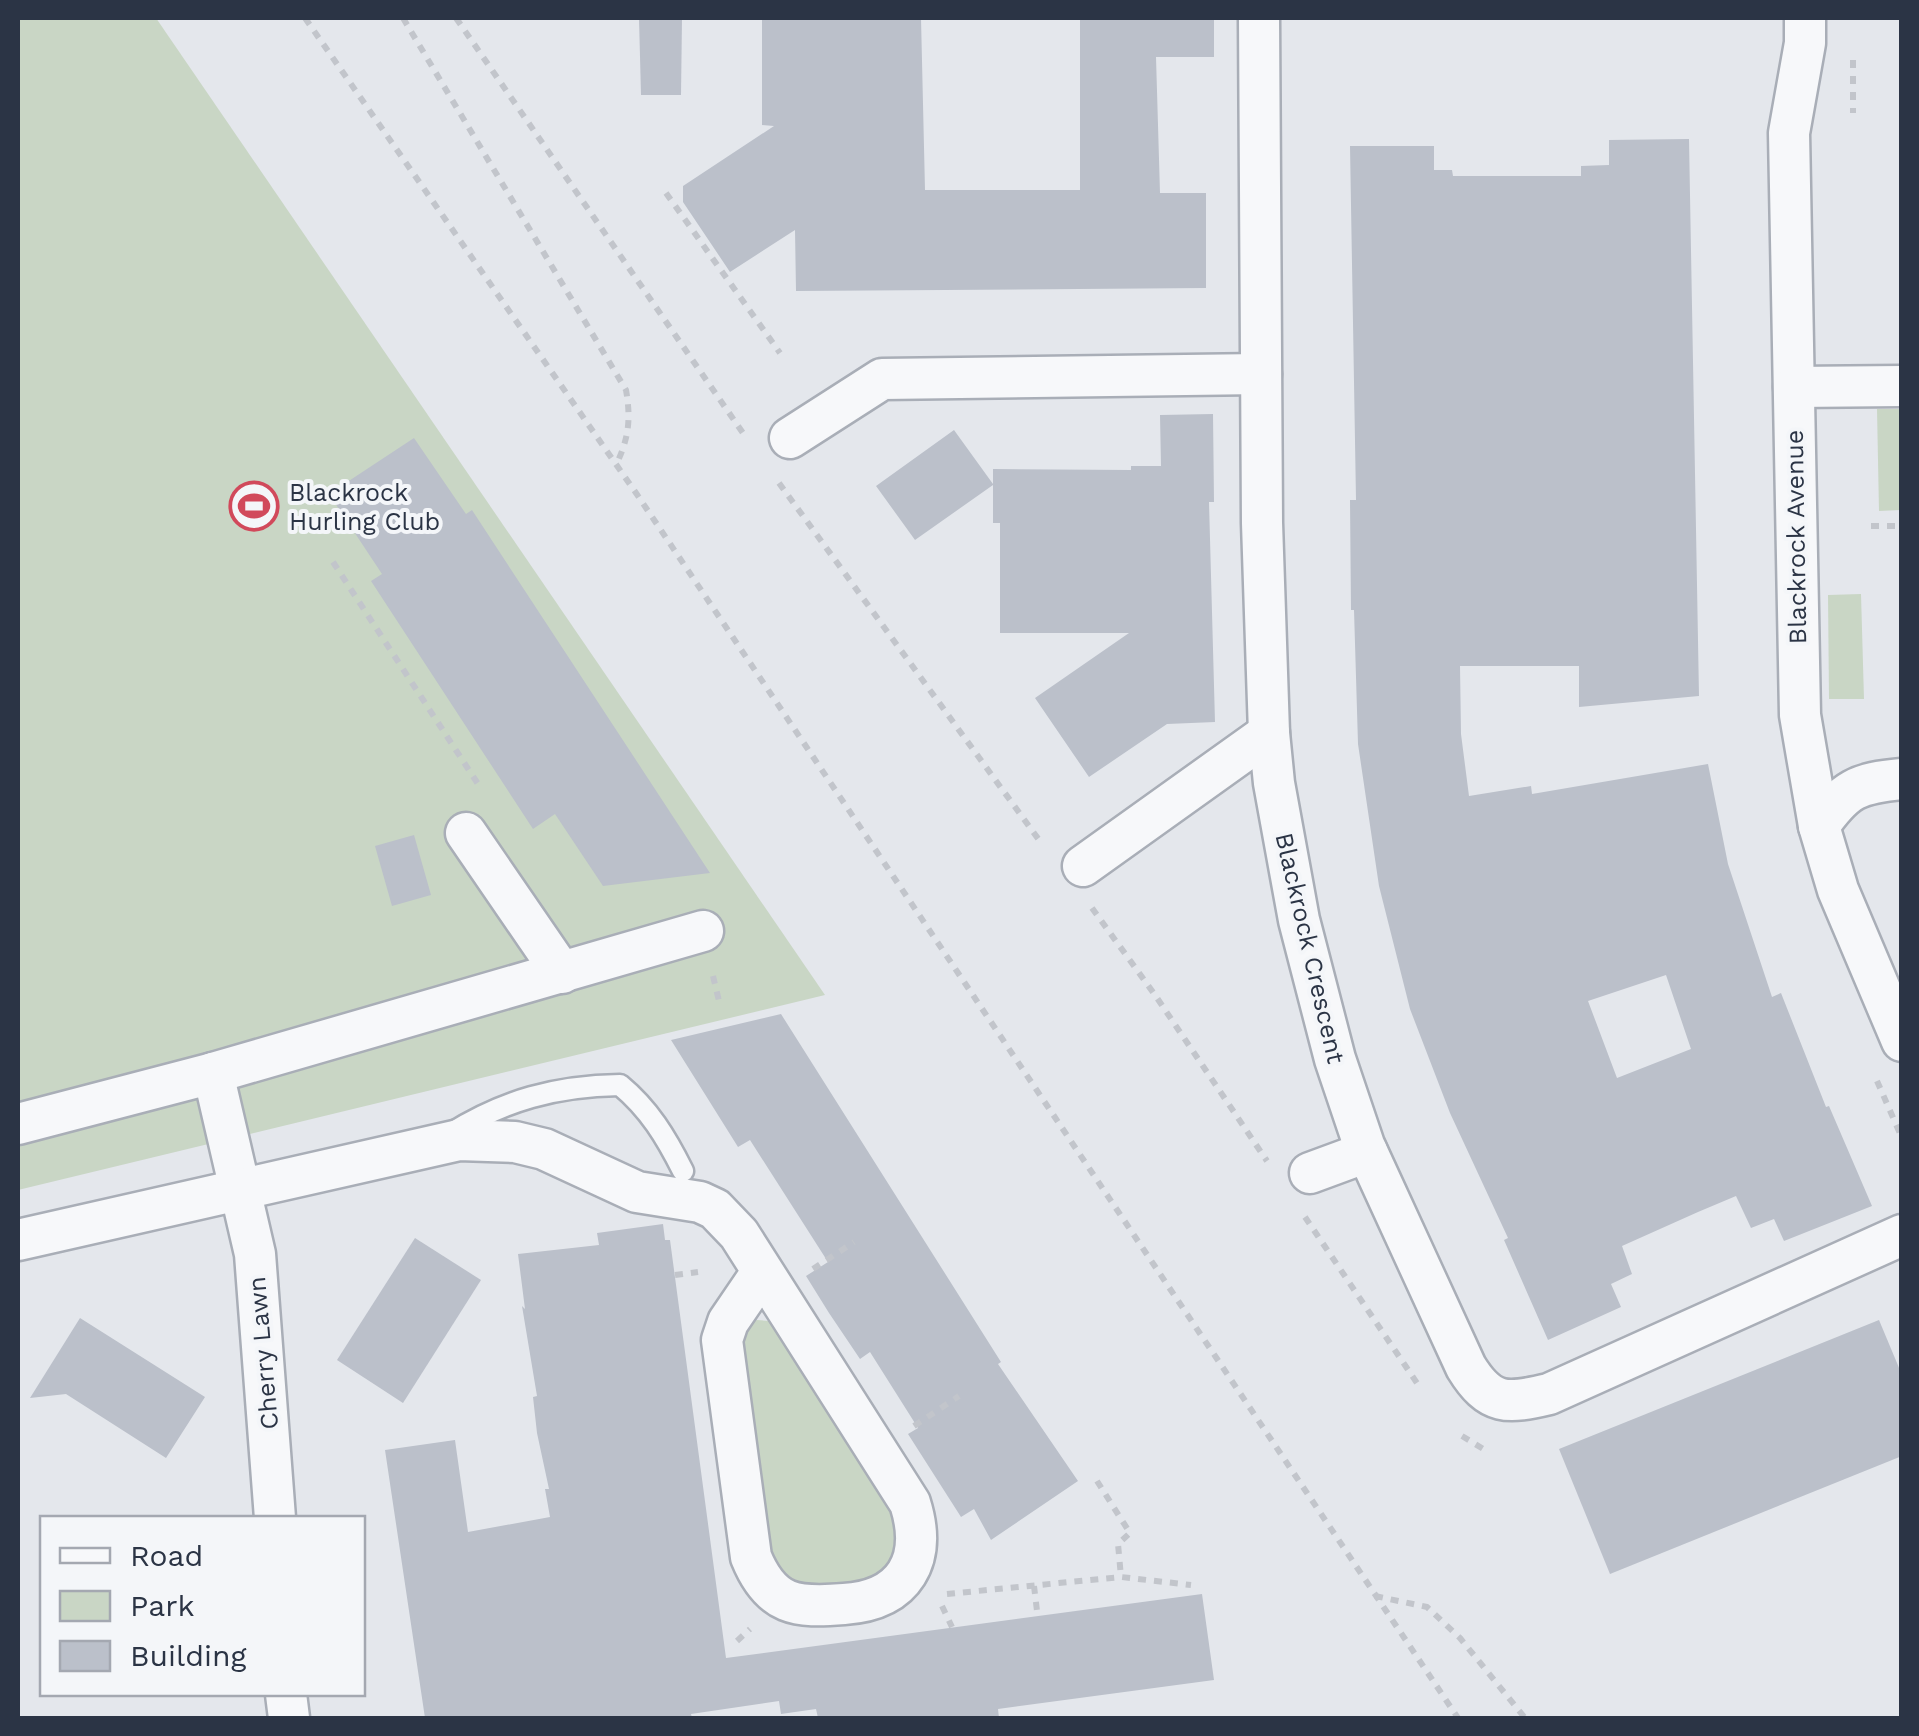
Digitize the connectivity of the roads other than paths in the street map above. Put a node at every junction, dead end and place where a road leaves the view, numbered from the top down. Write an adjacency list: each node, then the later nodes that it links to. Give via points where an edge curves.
1 (1259, 18): 3 (street, Blackrock Crescent)
2 (1805, 18): 5 (street, Blackrock Avenue, via 1789,133)
3 (1261, 374): 6 (street, via 882,378); 7 (street, Blackrock Crescent)
4 (1902, 386): 5 (street)
5 (1794, 387): 10 (street, Blackrock Avenue, via 1800,715)
6 (780, 455)
7 (1269, 732): 11 (street); 18 (street, Blackrock Crescent, via 1298,920)
8 (1902, 780): 10 (street, via 1850,789)
9 (478, 818): 13 (street)
10 (1820, 826): 14 (street, Blackrock Avenue, via 1838,890)
11 (1067, 861)
12 (703, 931): 13 (street)
13 (562, 972): 15 (street)
14 (1902, 1040)
15 (213, 1072): 16 (street); 21 (street, Cherry Lawn)
16 (18, 1124)
17 (433, 1144): 19 (lane, via 486,1111 586,1086 620,1085 643,1105); 21 (street); 24 (street, via 514,1142 637,1192 700,1202 739,1234)
18 (1368, 1152): 20 (street); 22 (street, Blackrock Crescent, via 1466,1366 1480,1389 1499,1400 1549,1394)
19 (682, 1171)
20 (1310, 1174)
21 (241, 1188): 23 (street); 25 (street, Cherry Lawn, via 255,1254)
22 (1902, 1235)
23 (18, 1240)
24 (762, 1272): 24 (street, via 722,1340 751,1557 768,1588 795,1606 876,1599 904,1580 911,1562 918,1532 910,1503)
25 (275, 1516)

